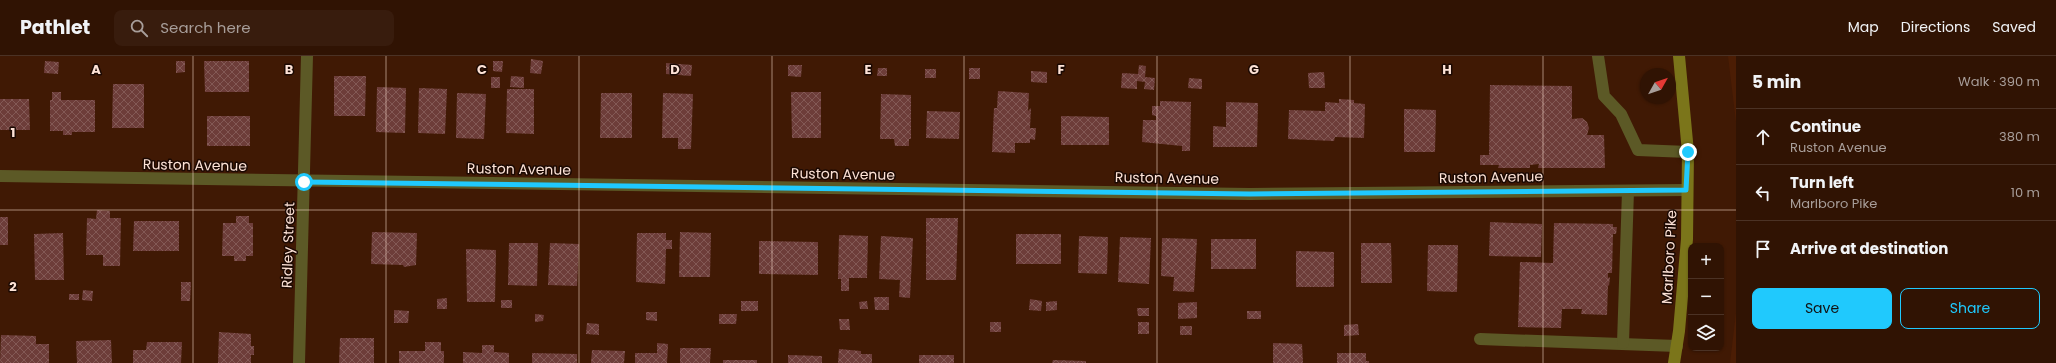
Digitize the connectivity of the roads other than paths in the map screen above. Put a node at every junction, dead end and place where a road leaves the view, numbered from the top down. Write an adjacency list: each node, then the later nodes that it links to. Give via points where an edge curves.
1 (307, 56): 6 (street, Ridley Street)
2 (1598, 56): 4 (street, via 1604,96 1621,114 1638,150)
3 (1679, 56): 4 (main road, Marlboro Pike)
4 (1688, 152): 7 (main road, Marlboro Pike)
5 (0, 176): 6 (street, Ruston Avenue)
6 (304, 182): 8 (street, Ruston Avenue, via 1250,194); 12 (street, Ridley Street)
7 (1686, 190): 8 (street, Ruston Avenue); 11 (main road, Marlboro Pike, via 1686,245)
8 (1628, 191): 10 (street)
9 (1480, 339): 10 (street)
10 (1623, 343): 11 (street)
11 (1677, 346): 13 (main road, Marlboro Pike)
12 (299, 363)
13 (1674, 363)

